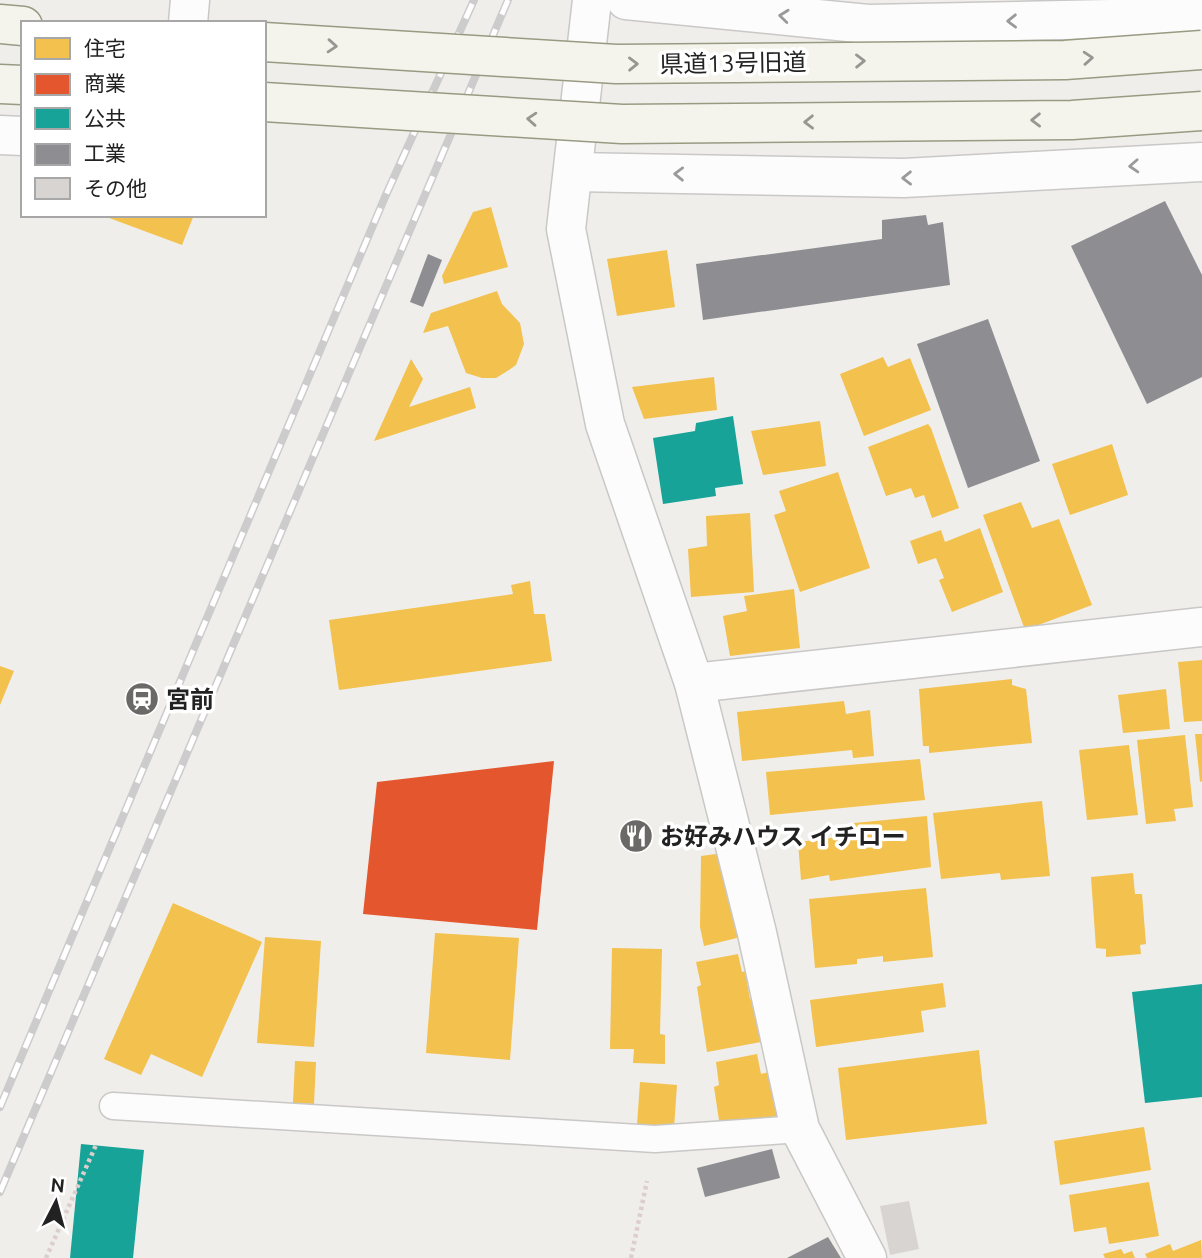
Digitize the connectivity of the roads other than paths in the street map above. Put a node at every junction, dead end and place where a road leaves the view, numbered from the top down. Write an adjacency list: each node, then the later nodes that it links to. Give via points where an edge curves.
1 (190, 0): 5 (street)
2 (592, 0): 17 (street)
3 (626, 0): 4 (street, one-way to 3, via 1158,18 868,24)
4 (1202, 13)
5 (188, 21)
6 (0, 24): 7 (street)
7 (21, 26)
8 (266, 42): 9 (street, 県道13号旧道, one-way to 9, bridge, via 616,64 1065,60)
9 (1202, 50)
10 (0, 83): 11 (street)
11 (21, 85)
12 (266, 102): 13 (street, one-way to 12, bridge, via 1072,120 622,124)
13 (1202, 111)
14 (0, 135): 15 (street)
15 (21, 136)
16 (1202, 162): 17 (street, one-way to 17, via 904,178)
17 (573, 172): 19 (street, via 566,229 605,424)
18 (1202, 627): 19 (street)
19 (694, 683): 21 (street)
20 (113, 1106): 21 (lane, via 655,1139)
21 (800, 1129): 22 (street)
22 (867, 1258)

